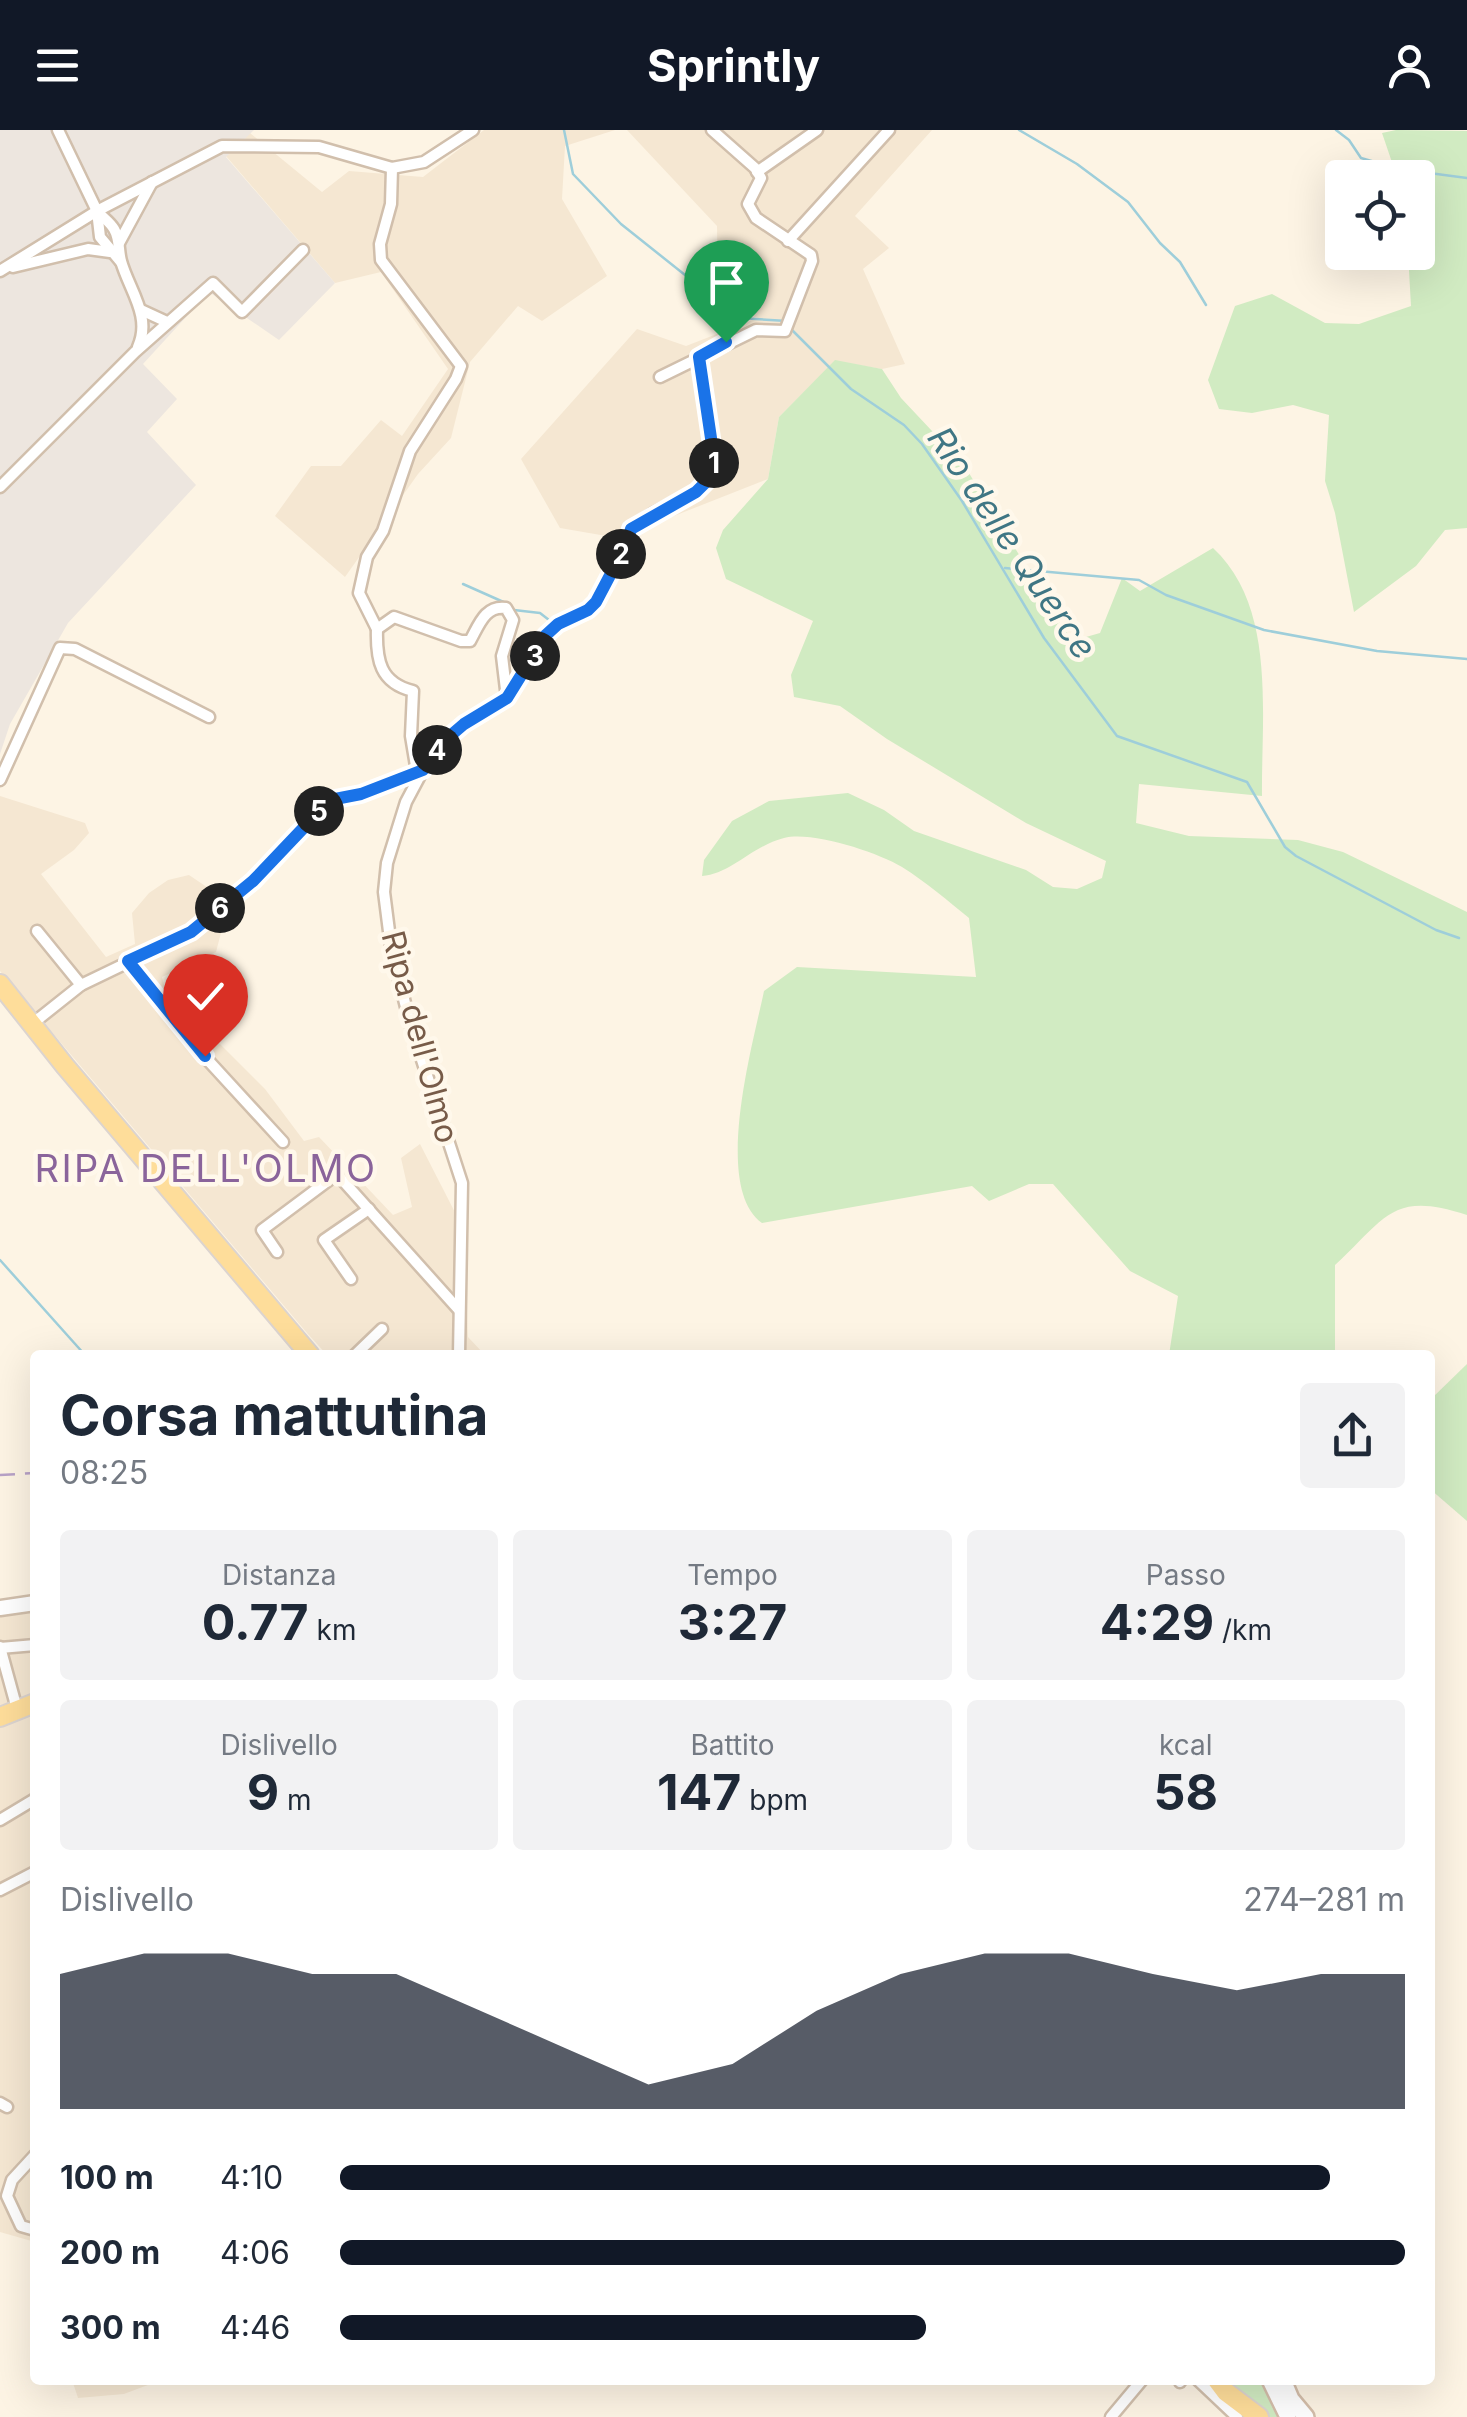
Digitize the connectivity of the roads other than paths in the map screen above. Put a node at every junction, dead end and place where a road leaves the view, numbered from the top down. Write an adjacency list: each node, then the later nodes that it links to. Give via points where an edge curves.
1 (58, 130): 9 (street)
2 (472, 130): 6 (street, via 424,162)
3 (712, 130): 7 (street)
4 (817, 130): 7 (street)
5 (889, 130): 10 (street)
6 (392, 168): 8 (street, via 319,147 222,146); 22 (street, via 382,260 461,366 410,451 367,556 359,593)
7 (757, 172): 10 (street, via 761,178 748,204 756,218)
8 (153, 182): 9 (street); 11 (street)
9 (96, 211): 11 (street); 13 (street); 15 (street)
10 (788, 240): 19 (street, via 812,261 784,331 756,330)
11 (119, 243): 14 (street)
12 (302, 250): 17 (street, via 242,312 213,282)
13 (110, 252): 14 (street); 15 (street, via 88,249)
14 (121, 262): 16 (street)
15 (1, 270)
16 (141, 310): 17 (street); 18 (street)
17 (167, 322): 18 (street)
18 (134, 352): 21 (street)
19 (699, 357): 20 (street); 23 (street, via 716,472 696,492 631,529 596,602 546,635)
20 (660, 377)
21 (0, 488)
22 (377, 629): 23 (street, via 394,617 470,641 488,611 506,608 512,620 502,656); 25 (street, via 380,669 413,691 411,736)
23 (507, 698): 25 (street, via 464,724)
24 (209, 716): 26 (street, via 75,648 60,648)
25 (420, 771): 28 (street, via 330,800 253,881 191,932); 36 (street, Ripa dell'Olmo, via 387,863 384,892 410,1023 462,1183)
26 (0, 780)
27 (37, 931): 30 (street)
28 (128, 961): 30 (street); 32 (street)
29 (0, 984): 31 (main road)
30 (80, 985): 31 (street)
31 (32, 1024): 38 (main road)
32 (283, 1142)
33 (368, 1209): 34 (street, via 338,1174 262,1230); 35 (street, via 324,1240); 36 (street)
34 (277, 1252)
35 (351, 1279)
36 (459, 1310): 40 (street, Ripa dell'Olmo)
37 (382, 1329): 39 (street)
38 (306, 1350)
39 (360, 1350)
40 (459, 1350)
41 (30, 1605): 42 (street)
42 (0, 1608)
43 (30, 1646): 44 (street)
44 (0, 1648): 45 (street)
45 (17, 1710)
46 (30, 1803): 47 (street)
47 (0, 1820)
48 (30, 1875): 49 (street)
49 (0, 1890)
50 (30, 2160): 51 (street, via 7,2196 21,2226)
51 (30, 2229)
52 (1138, 2385): 58 (street)
53 (1203, 2385): 59 (street)
54 (1212, 2385): 60 (main road)
55 (1221, 2385): 61 (main road)
56 (1272, 2385): 62 (main road)
57 (1285, 2385): 63 (main road)
58 (1111, 2417)
59 (1236, 2417)
60 (1245, 2417)
61 (1258, 2417)
62 (1288, 2417)
63 (1306, 2417)

